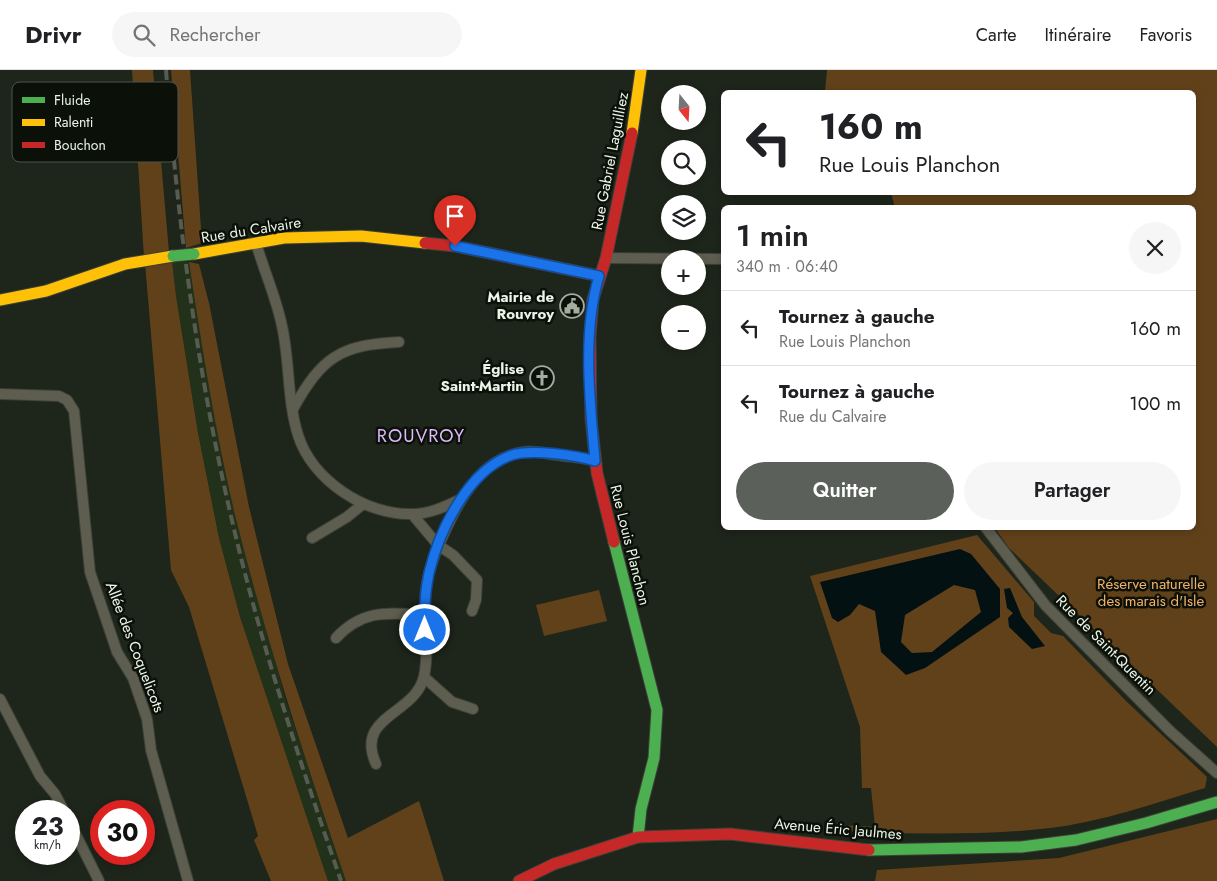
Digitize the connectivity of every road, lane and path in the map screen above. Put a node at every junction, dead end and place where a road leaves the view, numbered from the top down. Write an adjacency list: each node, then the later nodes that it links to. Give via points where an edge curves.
1 (640, 70): 3 (street, Rue Gabriel Laguilliez, via 630,145)
2 (256, 243): 5 (street, Rue du Calvaire, via 330,235 400,239 464,248); 6 (street, Rue du Calvaire, bridge, via 120,266 26,298); 9 (street, via 282,326)
3 (606, 258): 4 (street); 5 (street, Rue Louis Planchon)
4 (721, 259)
5 (599, 276): 10 (street, Rue Louis Planchon, via 593,299 590,337)
6 (0, 300)
7 (399, 342): 9 (street, via 359,346 332,358 307,384)
8 (0, 394): 30 (street, Allée des Coquelicots, via 59,396 74,411 90,572 117,652 133,678 148,719 152,750)
9 (293, 409): 12 (street, via 299,438 312,462 340,490)
10 (595, 461): 11 (street, via 533,452 513,455 484,472); 27 (street, Rue Louis Planchon, via 657,710 654,762 638,815)
11 (459, 500): 13 (street, via 434,511); 16 (street)
12 (363, 504): 13 (street, via 387,512); 15 (street, via 347,518)
13 (412, 514): 16 (street)
14 (988, 530): 24 (street, Rue de Saint-Quentin, via 1046,606 1170,731)
15 (312, 538)
16 (438, 546): 17 (street, via 477,580); 18 (street, via 429,573)
17 (472, 611)
18 (424, 615): 19 (street, via 370,615 355,621); 20 (street)
19 (336, 638)
20 (424, 677): 22 (street, via 452,702); 23 (street, via 407,702 376,729 371,744)
21 (0, 699): 25 (street, via 40,776)
22 (473, 709)
23 (376, 764)
24 (1217, 773)
25 (58, 800)
26 (1217, 802): 27 (street, Avenue Éric Jaulmes, via 1084,838 1022,846 881,850 730,834)
27 (638, 837): 31 (street, Avenue Éric Jaulmes, via 554,864)
28 (80, 843): 29 (street)
29 (99, 881)
30 (188, 881)
31 (520, 881)

